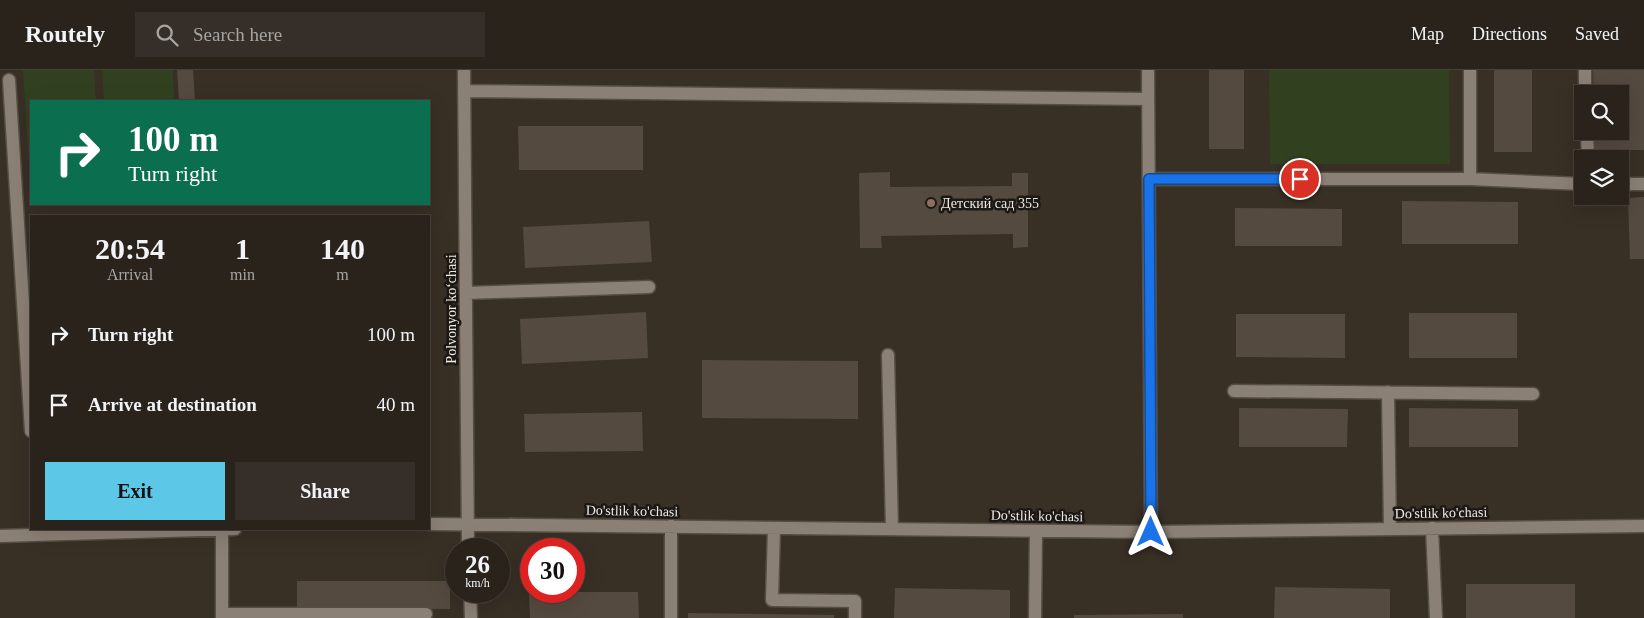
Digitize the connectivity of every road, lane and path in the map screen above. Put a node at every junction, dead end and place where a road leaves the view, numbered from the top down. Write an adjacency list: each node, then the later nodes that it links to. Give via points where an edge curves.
1 (464, 70): 7 (street, Polvonyor koʻchasi)
2 (1148, 70): 8 (street)
3 (1470, 70): 10 (street)
4 (1585, 70): 6 (street)
5 (9, 80): 20 (street)
6 (1586, 85)
7 (464, 91): 8 (street); 15 (street, Polvonyor koʻchasi)
8 (1148, 99): 9 (street)
9 (1149, 179): 10 (street); 33 (street)
10 (1470, 179): 11 (street)
11 (1574, 184)
12 (1629, 184): 13 (street)
13 (1644, 184)
14 (650, 287): 15 (street)
15 (466, 293): 22 (street, Polvonyor koʻchasi)
16 (888, 355): 27 (street)
17 (1234, 391): 18 (street)
18 (1388, 392): 19 (street); 28 (street)
19 (1533, 394)
20 (30, 397)
21 (430, 524): 22 (street, Do'stlik ko'chasi)
22 (468, 524): 23 (street, Do'stlik ko'chasi); 35 (street, Polvonyor koʻchasi)
23 (671, 526): 25 (street, Do'stlik ko'chasi); 40 (street)
24 (1644, 526): 26 (street, Do'stlik ko'chasi)
25 (774, 528): 27 (street, Do'stlik ko'chasi); 41 (street, via 772,600 855,601)
26 (1432, 528): 28 (street, Do'stlik ko'chasi); 43 (street)
27 (892, 529): 31 (street, Do'stlik ko'chasi)
28 (1390, 529): 33 (street, Do'stlik ko'chasi)
29 (138, 530): 32 (street)
30 (222, 530): 38 (street)
31 (1036, 531): 33 (street, Do'stlik ko'chasi); 42 (street)
32 (36, 532): 34 (street)
33 (1151, 532)
34 (0, 536)
35 (468, 538)
36 (470, 603): 39 (street)
37 (426, 614): 38 (street)
38 (222, 616)
39 (471, 618)
40 (671, 618)
41 (855, 618)
42 (1035, 618)
43 (1436, 618)

